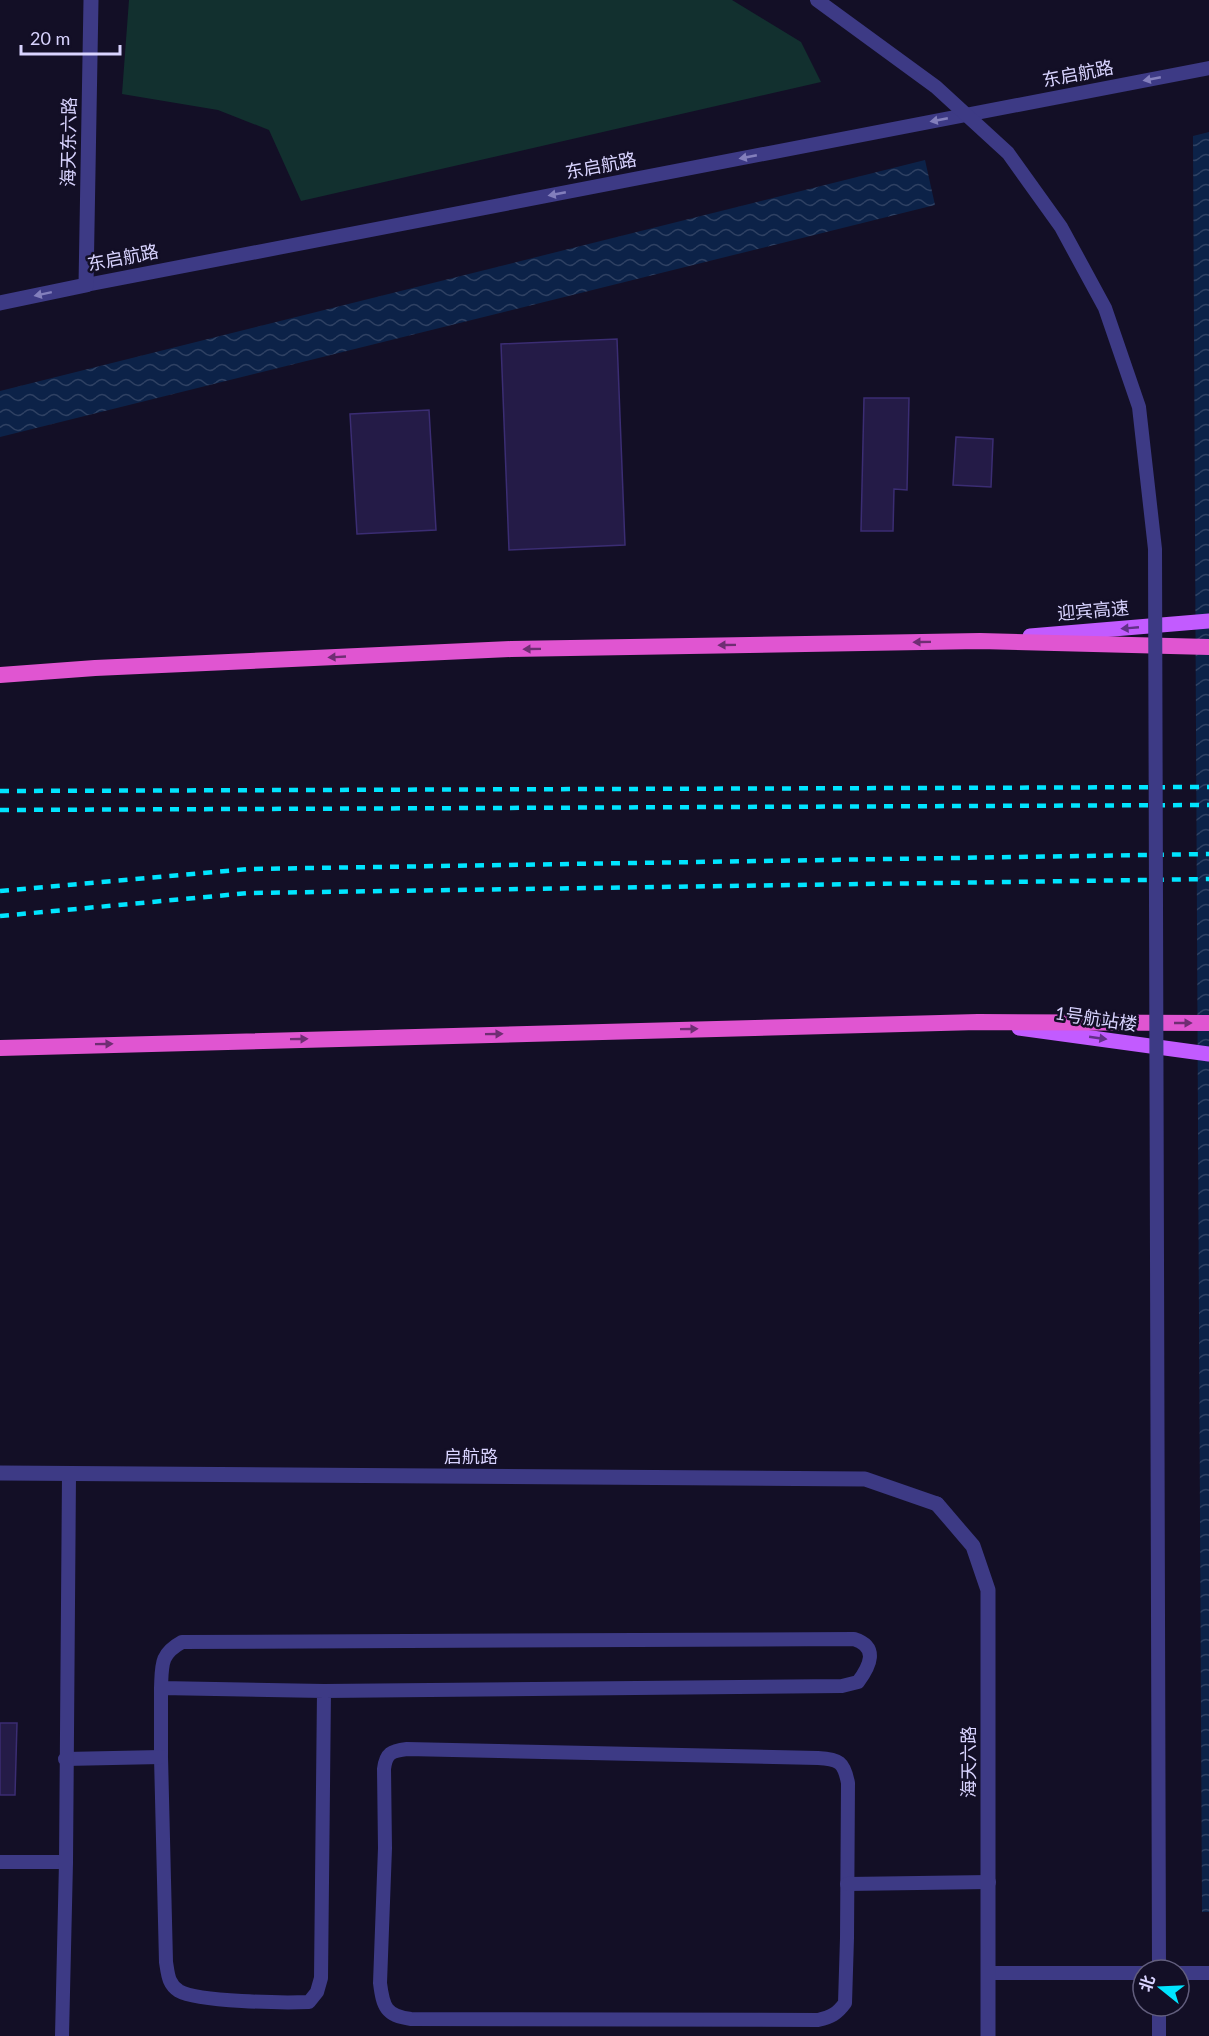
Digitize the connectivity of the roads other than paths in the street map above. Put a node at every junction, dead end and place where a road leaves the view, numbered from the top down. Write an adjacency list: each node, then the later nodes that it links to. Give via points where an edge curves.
1 (91, 0): 4 (street, 海天东六路)
2 (818, 0): 25 (lane, bridge, via 936,87 1008,153 1061,227 1105,308 1139,407 1155,549)
3 (1209, 68): 4 (lane, 东启航路, one-way to 4)
4 (86, 285): 5 (street, 东启航路, one-way to 5)
5 (0, 303)
6 (1209, 621): 7 (main road, 迎宾高速, one-way to 7)
7 (980, 641): 8 (highway); 9 (highway, one-way to 9, via 511,649)
8 (1209, 647)
9 (0, 675)
10 (978, 1022): 11 (highway, one-way to 11); 12 (highway, one-way to 10); 13 (main road, 1号航站楼, one-way to 13)
11 (1209, 1023)
12 (0, 1049)
13 (1209, 1054)
14 (0, 1473): 15 (street, 启航路)
15 (69, 1474): 16 (street, 启航路, via 865,1479); 20 (lane)
16 (937, 1504): 23 (street, 海天六路, via 973,1546 988,1590)
17 (161, 1688): 18 (lane); 18 (lane, via 164,1660 170,1649 182,1642 854,1639 868,1646 870,1655 868,1669 858,1682 842,1686); 19 (lane)
18 (324, 1691): 19 (lane, via 321,1978 309,2002 194,1997 169,1981)
19 (161, 1757): 20 (lane)
20 (65, 1759): 22 (lane)
21 (0, 1862): 22 (lane)
22 (66, 1862): 31 (lane)
23 (989, 1882): 24 (lane); 26 (street, 海天六路)
24 (847, 1884): 24 (lane, via 848,1783 841,1763 832,1759 396,1750 385,1759 384,1769 382,1999 396,2017 411,2019 831,2018 845,2003)
25 (1159, 1958)
26 (989, 1973): 27 (lane); 32 (street, 海天六路)
27 (1131, 1973)
28 (1191, 1973): 29 (lane)
29 (1209, 1973)
30 (1159, 2018): 33 (lane)
31 (62, 2036)
32 (988, 2036)
33 (1159, 2036)

